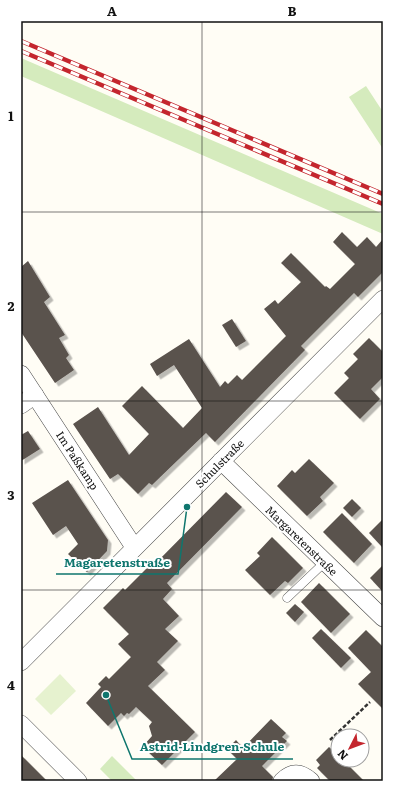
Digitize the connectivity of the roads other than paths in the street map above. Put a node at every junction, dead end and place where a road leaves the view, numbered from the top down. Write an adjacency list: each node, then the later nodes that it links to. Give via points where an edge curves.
1 (383, 299): 5 (street, Schulstraße)
2 (21, 374): 3 (street, Im Paßkamp)
3 (35, 394): 4 (street); 6 (street, Im Paßkamp)
4 (21, 405)
5 (221, 462): 6 (street, Schulstraße); 7 (street, Margaretenstraße)
6 (134, 547): 10 (street, Schulstraße)
7 (325, 562): 8 (lane); 9 (street, Margaretenstraße)
8 (287, 598)
9 (383, 618)
10 (24, 652)
11 (21, 724): 12 (street)
12 (78, 781)
13 (282, 781): 14 (street, via 293,773 300,773)
14 (311, 781)

